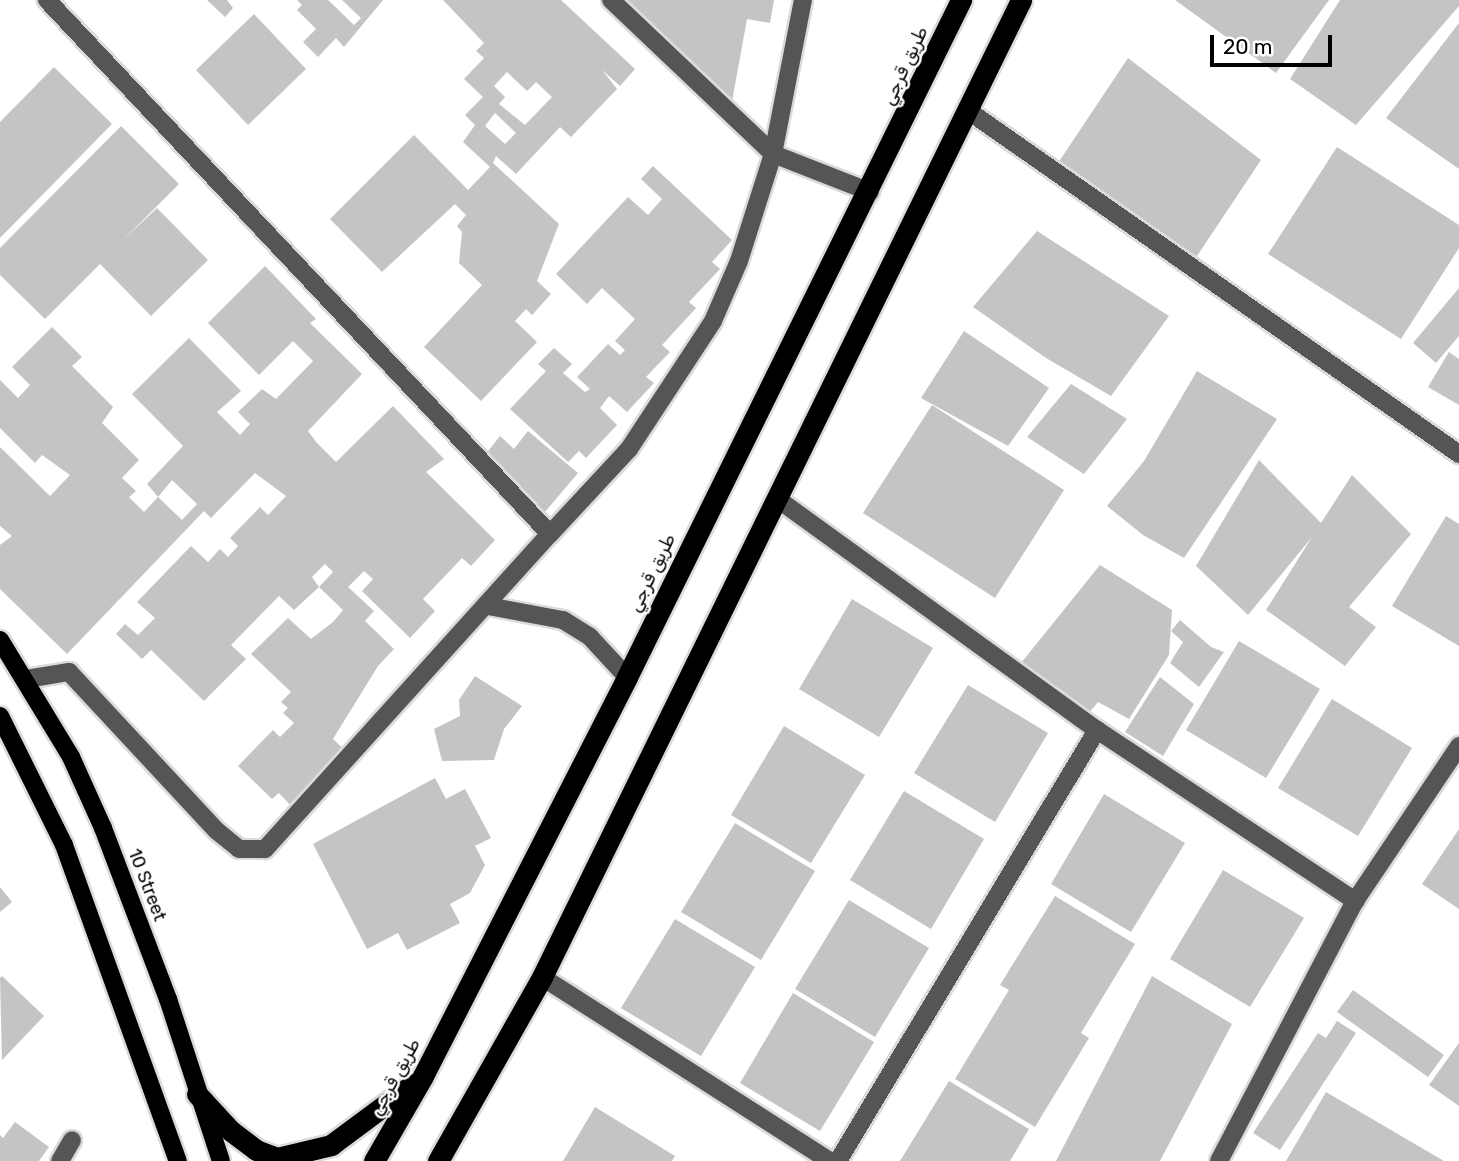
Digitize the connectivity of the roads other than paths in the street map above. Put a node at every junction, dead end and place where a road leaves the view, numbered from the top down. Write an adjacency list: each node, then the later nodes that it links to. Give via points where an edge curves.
1 (47, 0): 11 (street)
2 (611, 0): 7 (street)
3 (803, 0): 7 (street)
4 (961, 0): 8 (highway, طريق قرجي)
5 (1021, 0): 6 (highway)
6 (970, 112): 9 (street); 10 (highway)
7 (773, 154): 8 (street); 11 (street, via 739,261 713,321 629,449)
8 (870, 192): 14 (highway, طريق قرجي)
9 (1459, 454)
10 (779, 500): 17 (street); 20 (highway)
11 (550, 534): 12 (street)
12 (488, 606): 14 (street, via 562,620 590,636); 15 (street, via 265,849 239,849 217,831 69,672)
13 (0, 640): 15 (main road, 10 Street)
14 (627, 677): 21 (highway, طريق قرجي)
15 (26, 679): 22 (main road, 10 Street, via 71,757 103,828 168,999)
16 (0, 716): 25 (main road, via 64,845)
17 (1097, 730): 19 (street); 30 (street)
18 (1459, 746): 19 (street)
19 (1355, 901): 31 (street)
20 (542, 977): 28 (highway); 29 (street)
21 (423, 1076): 22 (highway, via 331,1145 277,1158 256,1150); 27 (highway, طريق قرجي)
22 (197, 1094): 26 (main road, 10 Street)
23 (72, 1140): 24 (street)
24 (60, 1161)
25 (178, 1161)
26 (221, 1161)
27 (374, 1161)
28 (438, 1161)
29 (830, 1161)
30 (838, 1161)
31 (1219, 1161)

